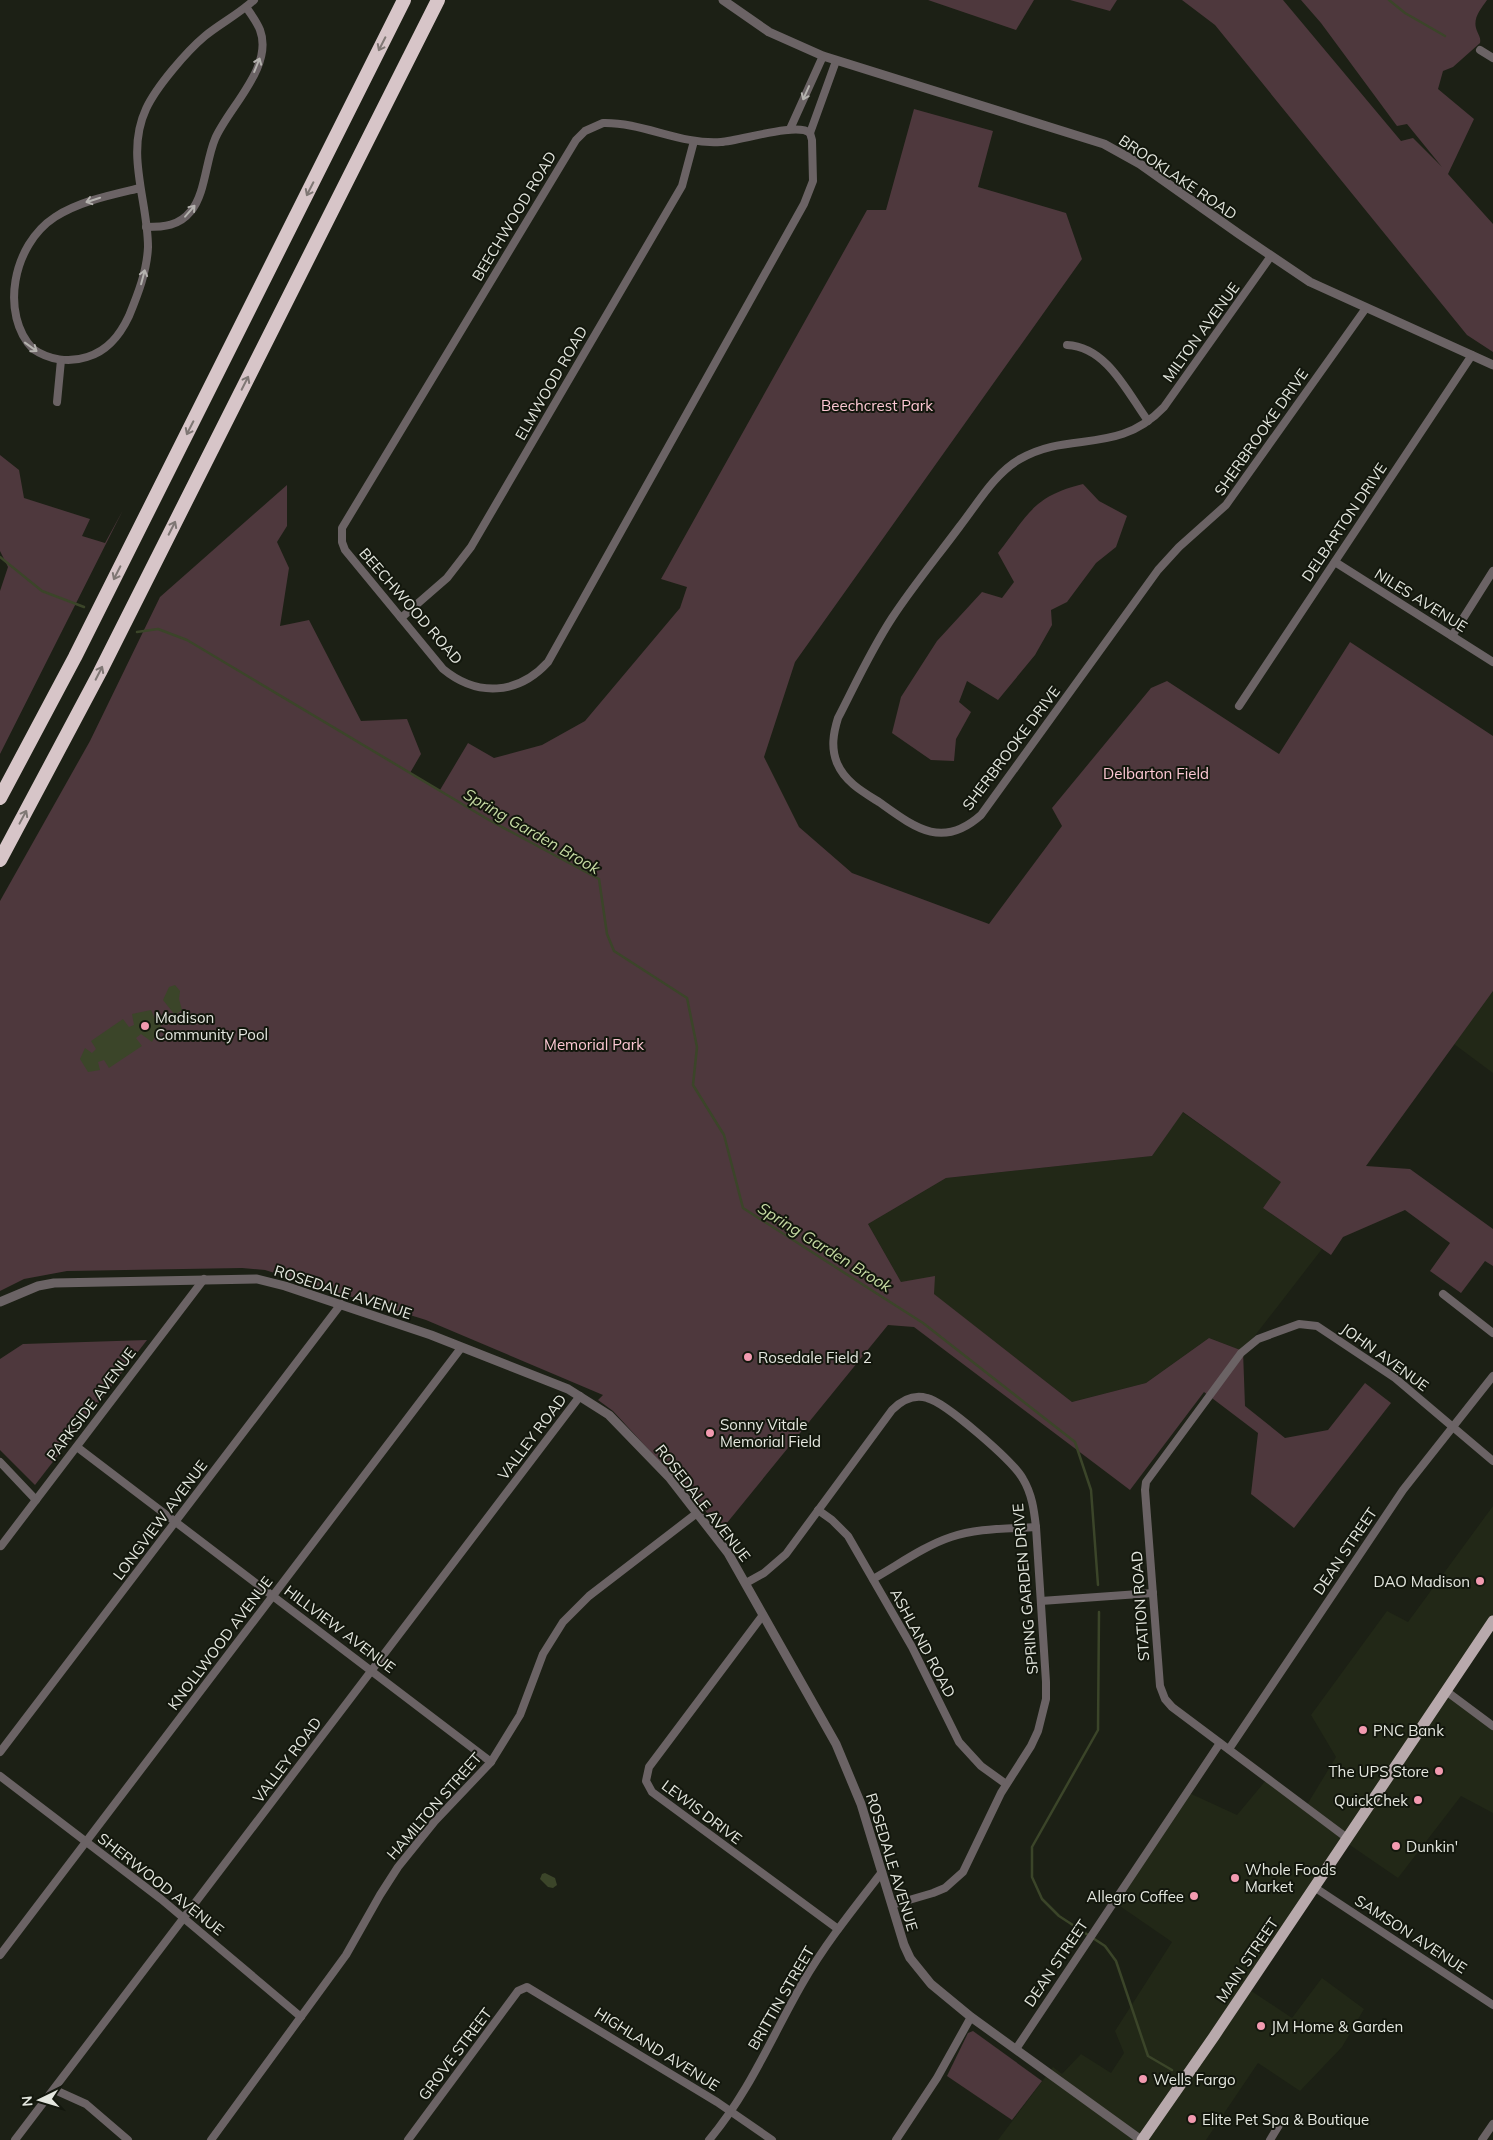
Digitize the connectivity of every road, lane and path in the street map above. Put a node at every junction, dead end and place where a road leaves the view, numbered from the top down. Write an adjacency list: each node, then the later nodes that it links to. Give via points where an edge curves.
1 (254, 0): 5 (street)
2 (404, 0): 29 (highway, one-way to 29, via 79,648)
3 (438, 0): 30 (highway, one-way to 3, via 100,672)
4 (723, 0): 7 (street, BROOKLAKE ROAD, via 769,32)
5 (246, 7): 13 (street, via 194,46 152,98 145,110 138,144); 14 (street, one-way to 5, via 174,224 195,205 215,138 246,91 259,60 262,36)
6 (1480, 50): 8 (street)
7 (823, 56): 9 (street, BROOKLAKE ROAD); 10 (street, one-way to 10)
8 (1493, 58)
9 (836, 61): 11 (street, BEECHWOOD ROAD); 15 (street, BROOKLAKE ROAD, via 1104,144 1140,164)
10 (790, 129): 11 (street, BEECHWOOD ROAD); 12 (street, BEECHWOOD ROAD, via 735,141)
11 (810, 133): 25 (street, BEECHWOOD ROAD, via 814,171 810,193 548,662 519,685 497,690 475,687 443,669)
12 (694, 141): 25 (street, ELMWOOD ROAD, via 682,186 471,548 447,578); 25 (street, BEECHWOOD ROAD, via 612,123 594,126 576,140 344,520 341,534 345,550)
13 (140, 188): 14 (street); 19 (street, one-way to 19, via 80,205 54,218 43,226 17,261 8,282 6,304 11,324 25,343 50,358)
14 (146, 227): 19 (street, one-way to 14, via 94,355 118,336 142,280 148,248)
15 (1271, 256): 16 (street, BROOKLAKE ROAD, via 1310,282); 22 (street, MILTON AVENUE, via 1164,407)
16 (1366, 308): 18 (street, BROOKLAKE ROAD); 22 (street, SHERBROOKE DRIVE, via 1226,505 1158,570 981,815 963,829 931,832 910,824 852,784 844,776 834,753 838,718 891,619 996,479 1014,463 1034,452 1059,445 1117,438)
17 (1067, 346): 22 (street, via 1086,349 1106,363)
18 (1472, 354): 20 (street, BROOKLAKE ROAD); 23 (street, DELBARTON DRIVE)
19 (61, 360): 21 (street)
20 (1493, 365)
21 (57, 402)
22 (1148, 421)
23 (1335, 562): 26 (street, NILES AVENUE); 28 (street, DELBARTON DRIVE)
24 (1493, 571): 26 (street)
25 (401, 618)
26 (1452, 636): 27 (street, NILES AVENUE)
27 (1493, 662)
28 (1239, 706)
29 (0, 798)
30 (0, 860)
31 (204, 1279): 33 (street, ROSEDALE AVENUE, via 54,1283); 34 (street, ROSEDALE AVENUE, via 271,1282); 41 (street, PARKSIDE AVENUE)
32 (1443, 1294): 36 (street)
33 (0, 1302)
34 (341, 1304): 37 (street, ROSEDALE AVENUE); 47 (street, LONGVIEW AVENUE)
35 (1274, 1332): 40 (street, JOHN AVENUE, via 1299,1324 1317,1326 1395,1378); 52 (street, STATION ROAD, via 1258,1339 1241,1353 1146,1482)
36 (1493, 1333)
37 (462, 1348): 39 (street, ROSEDALE AVENUE); 53 (street, KNOLLWOOD AVENUE)
38 (1493, 1376): 40 (street, DEAN STREET)
39 (580, 1396): 46 (street, ROSEDALE AVENUE, via 609,1415 654,1461); 57 (street, VALLEY ROAD)
40 (1454, 1427): 42 (street, JOHN AVENUE); 61 (street, DEAN STREET, via 1403,1490)
41 (76, 1446): 44 (street, PARKSIDE AVENUE); 47 (street, HILLVIEW AVENUE)
42 (1493, 1461)
43 (0, 1462): 44 (street)
44 (36, 1500): 49 (street, PARKSIDE AVENUE)
45 (818, 1510): 48 (street, SPRING GARDEN DRIVE, via 892,1410 904,1400 920,1396 935,1401 1007,1458 1025,1481); 50 (street, ASHLAND ROAD, via 848,1536); 51 (street, SPRING GARDEN DRIVE, via 786,1554)
46 (697, 1513): 51 (street, ROSEDALE AVENUE); 63 (street, HAMILTON STREET, via 589,1596 562,1622 544,1654 520,1715)
47 (176, 1522): 53 (street, HILLVIEW AVENUE); 62 (street, LONGVIEW AVENUE)
48 (1036, 1527): 50 (street, via 952,1536); 54 (street, SPRING GARDEN DRIVE)
49 (1, 1546)
50 (873, 1579): 65 (street, ASHLAND ROAD, via 912,1647 959,1742 981,1766)
51 (746, 1583): 55 (street, ROSEDALE AVENUE)
52 (1153, 1593): 54 (street); 60 (street, STATION ROAD, via 1161,1689 1172,1707)
53 (273, 1596): 57 (street, HILLVIEW AVENUE); 67 (street, KNOLLWOOD AVENUE)
54 (1041, 1601): 65 (street, SPRING GARDEN DRIVE, via 1046,1682 1044,1708 1031,1746)
55 (763, 1615): 68 (street, ROSEDALE AVENUE, via 846,1765); 72 (street, LEWIS DRIVE, via 649,1766 646,1781 652,1792)
56 (1493, 1621): 58 (main road, MAIN STREET)
57 (371, 1670): 63 (street, HILLVIEW AVENUE); 71 (street, VALLEY ROAD)
58 (1446, 1691): 59 (street); 66 (main road, MAIN STREET)
59 (1493, 1726)
60 (1220, 1742): 61 (street, STATION ROAD); 78 (street, DEAN STREET)
61 (1229, 1749): 66 (street, STATION ROAD)
62 (0, 1752)
63 (491, 1762): 76 (street, HAMILTON STREET, via 410,1852 380,1895 346,1955)
64 (0, 1776): 67 (street, SHERWOOD AVENUE)
65 (1006, 1784): 70 (street, SPRING GARDEN DRIVE, via 969,1863 959,1876 933,1894)
66 (1346, 1838): 69 (main road, MAIN STREET)
67 (86, 1842): 71 (street, SHERWOOD AVENUE); 73 (street, KNOLLWOOD AVENUE)
68 (882, 1872): 70 (street, ROSEDALE AVENUE); 72 (street, BRITTIN STREET)
69 (1314, 1887): 75 (street, SAMSON AVENUE); 90 (main road, MAIN STREET)
70 (892, 1905): 77 (street, ROSEDALE AVENUE, via 904,1945 920,1972)
71 (184, 1917): 76 (street, SHERWOOD AVENUE); 79 (street, VALLEY ROAD)
72 (838, 1929): 80 (street, BRITTIN STREET, via 804,1982)
73 (0, 1955)
74 (525, 1987): 80 (street, HIGHLAND AVENUE); 86 (street, GROVE STREET, via 518,1991)
75 (1493, 2005)
76 (301, 2017): 85 (street, HAMILTON STREET)
77 (971, 2017): 78 (street, ROSEDALE AVENUE); 89 (street, via 937,2078)
78 (1016, 2049): 90 (street, ROSEDALE AVENUE)
79 (55, 2090): 83 (street, VALLEY ROAD); 84 (street, via 86,2104)
80 (732, 2112): 87 (street, BRITTIN STREET); 88 (street, HIGHLAND AVENUE)
81 (1281, 2122): 91 (street)
82 (1493, 2124): 92 (street)
83 (15, 2140)
84 (128, 2140)
85 (211, 2140)
86 (408, 2140)
87 (709, 2140)
88 (772, 2140)
89 (896, 2140)
90 (1141, 2140)
91 (1270, 2140)
92 (1482, 2140)

